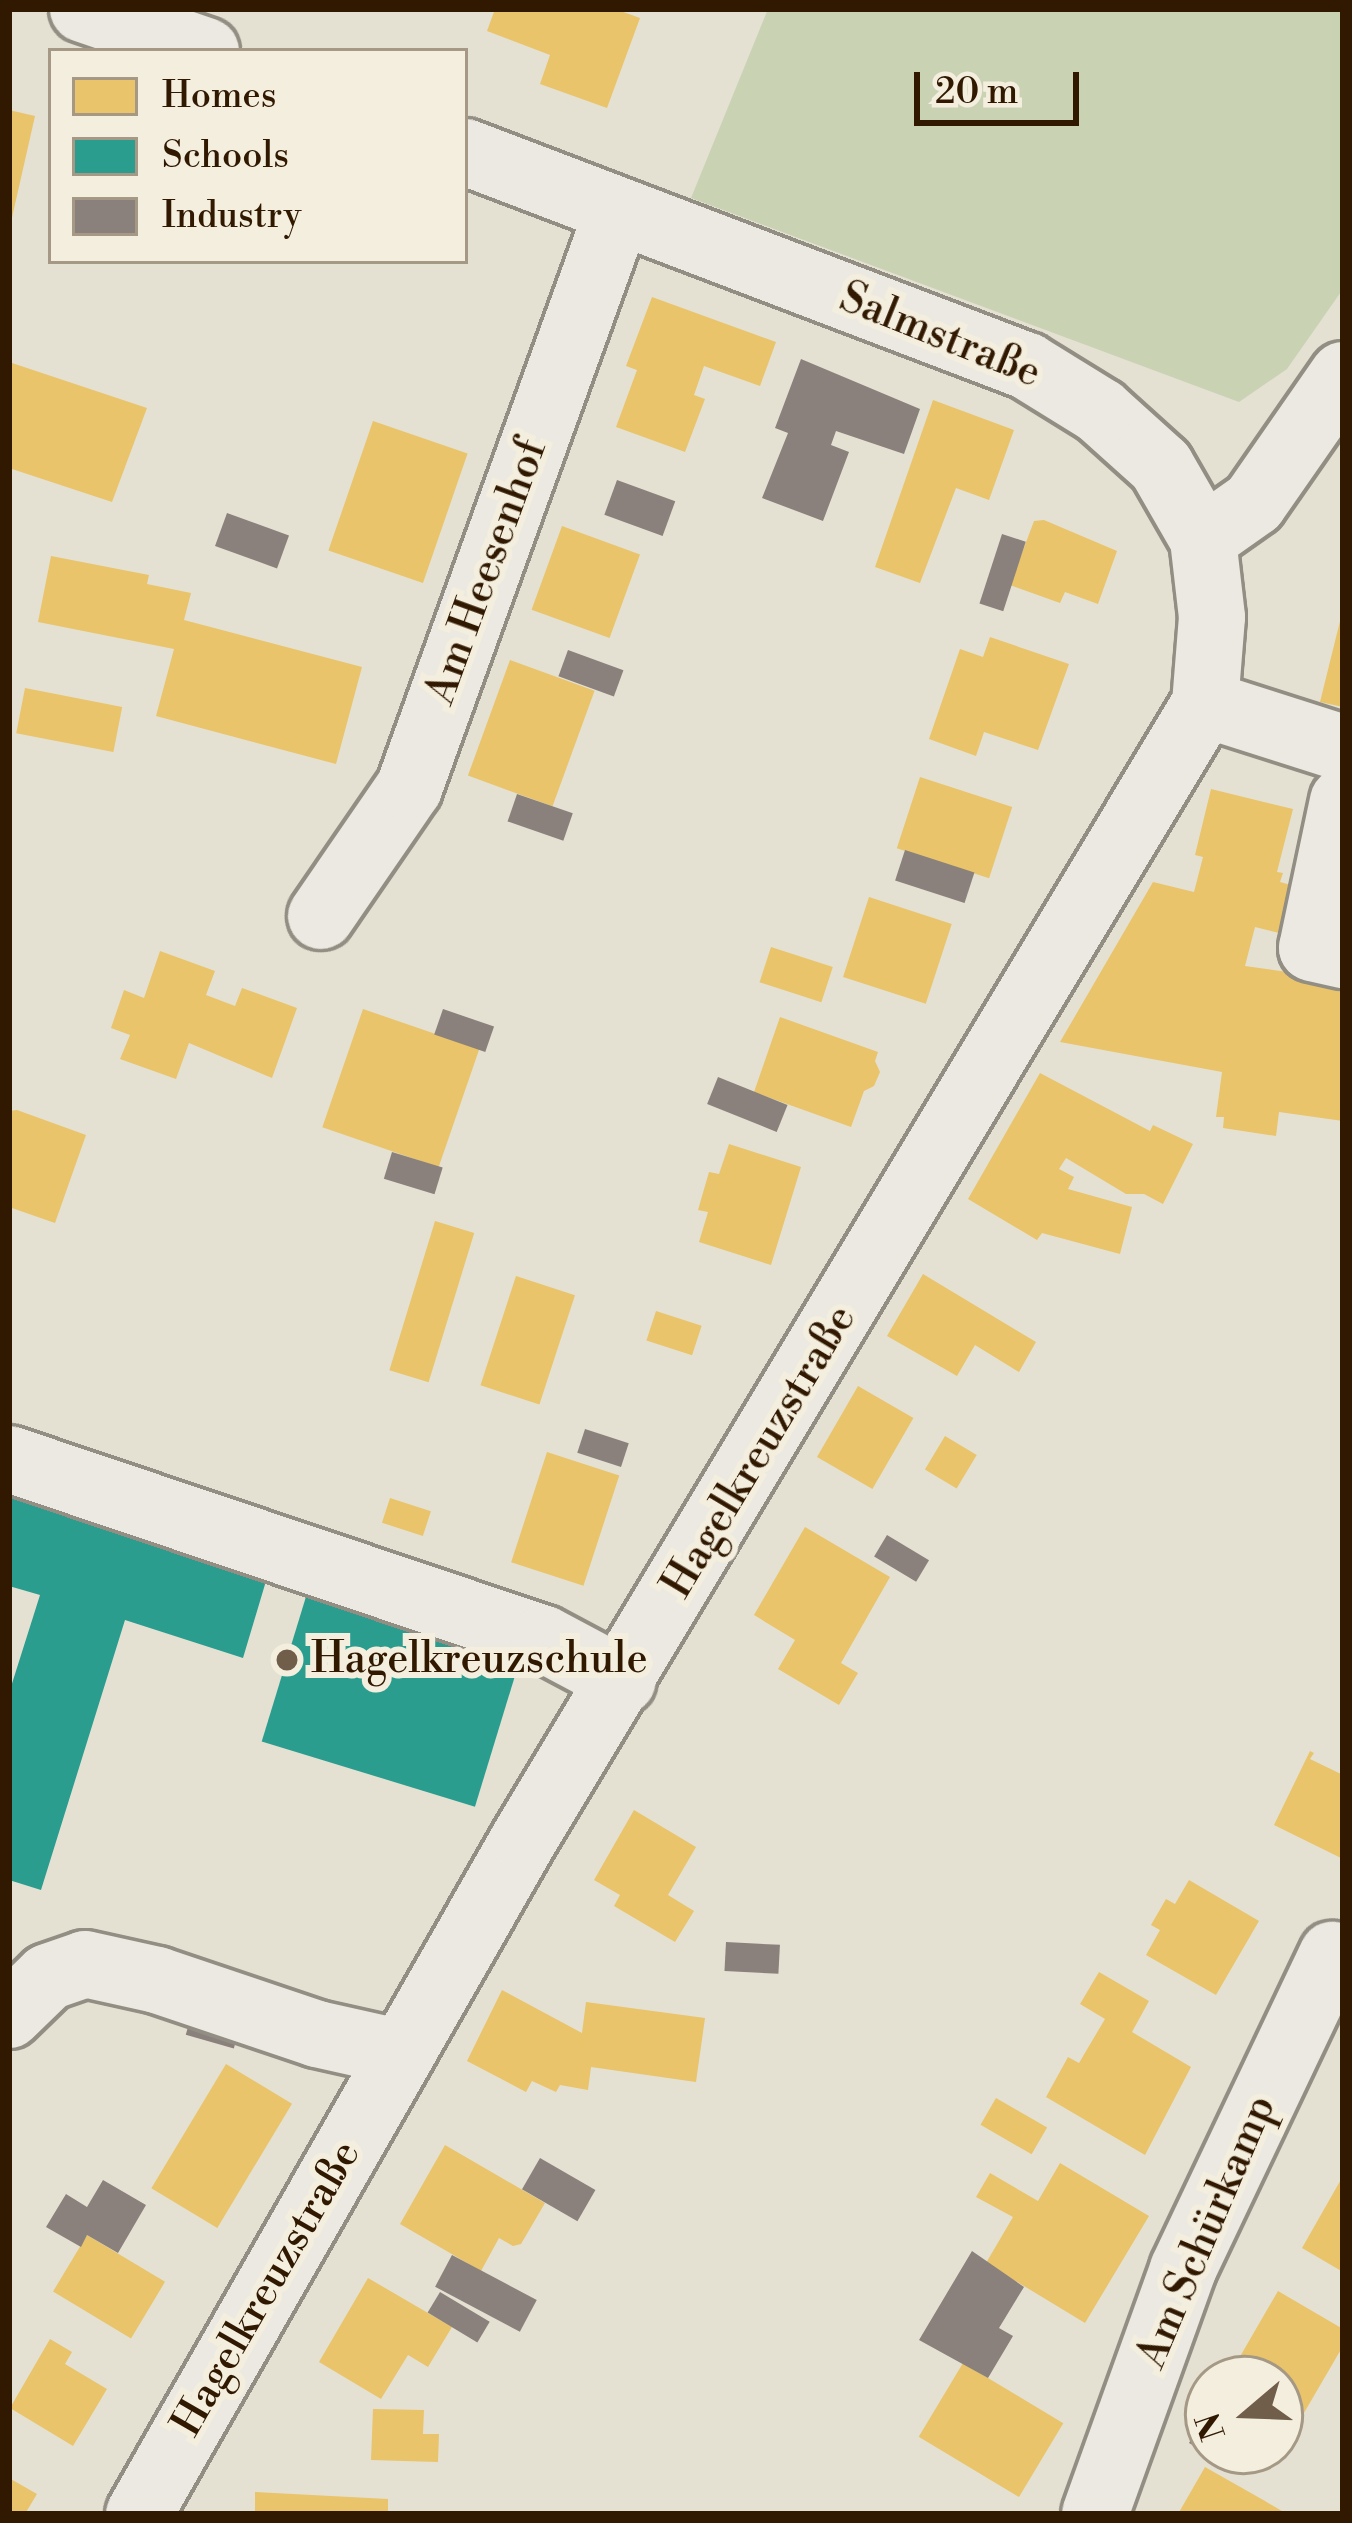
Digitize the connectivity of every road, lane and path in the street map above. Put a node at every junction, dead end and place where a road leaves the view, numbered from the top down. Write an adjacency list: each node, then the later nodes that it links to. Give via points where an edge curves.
1 (83, 9): 2 (street)
2 (197, 48)
3 (468, 153): 4 (street, Salmstraße)
4 (618, 211): 6 (street, Salmstraße, via 1027,366 1100,411 1161,466); 10 (street, Am Heesenhof, via 409,788)
5 (1343, 376): 6 (street, via 1254,503)
6 (1203, 539): 7 (street, Salmstraße, via 1212,617)
7 (1205, 704): 8 (street); 13 (street, Hagelkreuzstraße)
8 (1343, 748)
9 (1343, 801): 11 (street, via 1312,948)
10 (321, 916)
11 (1343, 955)
12 (9, 1459): 13 (street, via 544,1639)
13 (623, 1681): 16 (street, Hagelkreuzstraße)
14 (1332, 1955): 18 (street, Am Schürkamp, via 1183,2269)
15 (9, 2015): 16 (street, via 48,1977 86,1964)
16 (402, 2053): 17 (street, Hagelkreuzstraße)
17 (139, 2514)
18 (1095, 2514)

